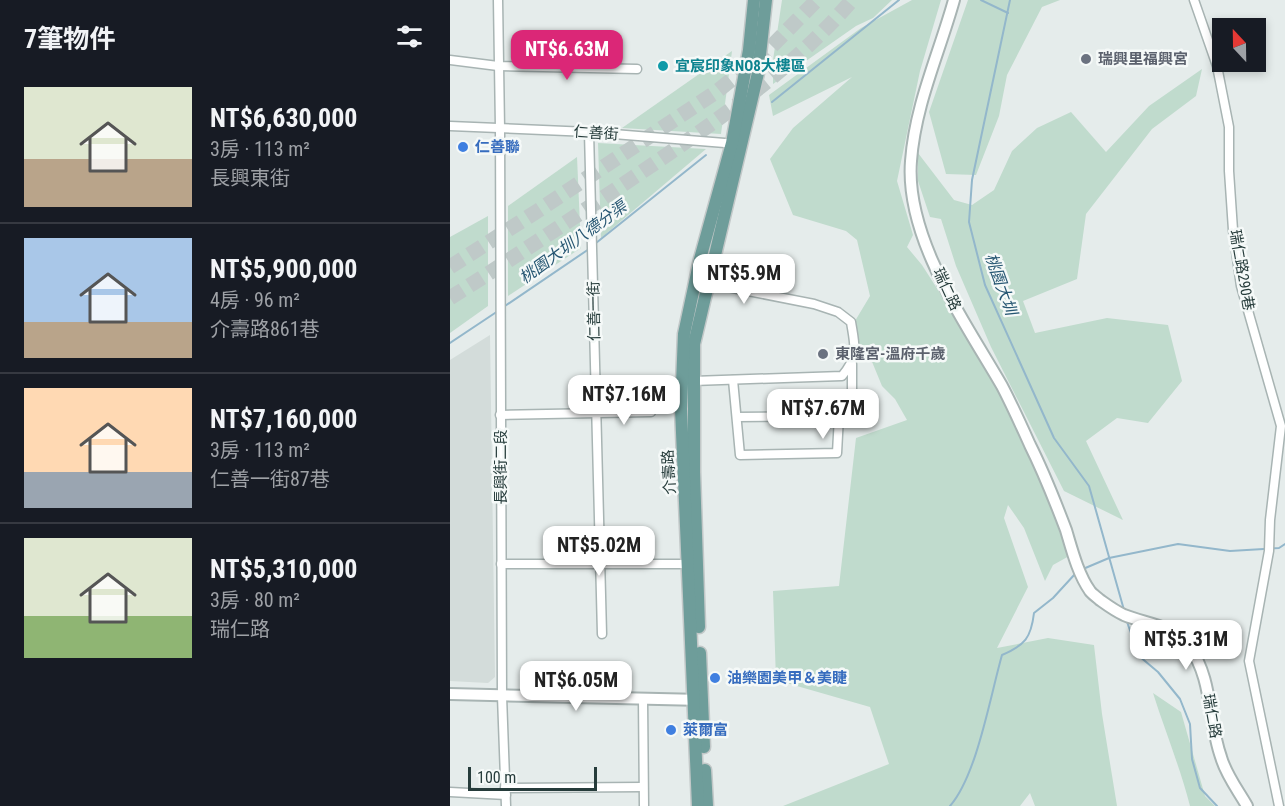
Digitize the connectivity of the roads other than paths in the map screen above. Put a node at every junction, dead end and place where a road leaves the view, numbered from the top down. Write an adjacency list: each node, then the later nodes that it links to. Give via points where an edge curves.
1 (498, 0): 7 (street, 長興街二段)
2 (754, 0): 12 (main road, 介壽路)
3 (766, 0): 12 (main road, 介壽路, via 758,73)
4 (954, 0): 37 (street, 瑞仁路, via 920,103 911,162 913,201 926,242 954,305 1003,388 1036,457 1090,592 1125,615 1167,629 1189,646 1208,689 1220,757)
5 (1194, 0): 38 (street, 瑞仁路290巷, via 1217,66 1229,127 1233,230 1241,286 1281,426 1269,551 1249,661)
6 (450, 60): 7 (street)
7 (498, 66): 8 (street); 10 (street, 長興街二段)
8 (637, 69)
9 (450, 126): 10 (street, 仁善街)
10 (500, 128): 11 (street, 仁善街); 19 (street, 長興街二段)
11 (589, 132): 12 (street, 仁善街); 18 (street, 仁善一街)
12 (737, 144): 13 (main road, 介壽路); 24 (main road, 介壽路, via 700,259 684,334 681,409)
13 (707, 283): 14 (street, via 838,312 851,322 856,354); 16 (main road, 介壽路, via 694,344)
14 (852, 364): 15 (street, via 842,376); 20 (street, via 852,400)
15 (733, 380): 16 (street); 21 (street)
16 (693, 381): 24 (main road, 介壽路)
17 (651, 412): 18 (street)
18 (596, 414): 19 (street); 22 (street, 仁善一街)
19 (500, 415): 23 (street, 長興街二段)
20 (839, 416): 21 (street); 21 (street, via 837,453 740,455)
21 (737, 417)
22 (600, 563): 23 (street); 24 (street); 25 (street, 仁善一街)
23 (501, 564): 27 (street, 長興街二段)
24 (693, 564): 29 (main road, 介壽路)
25 (602, 634)
26 (450, 694): 27 (street)
27 (502, 696): 28 (street); 32 (street, 長興街二段)
28 (643, 699): 29 (street); 30 (street)
29 (698, 700): 35 (main road, 介壽路); 36 (main road, 介壽路)
30 (643, 787): 32 (street); 34 (street)
31 (450, 792): 32 (street)
32 (506, 792): 33 (street, 長興街二段)
33 (506, 806)
34 (644, 806)
35 (698, 806)
36 (707, 806)
37 (1248, 806)
38 (1279, 806)

